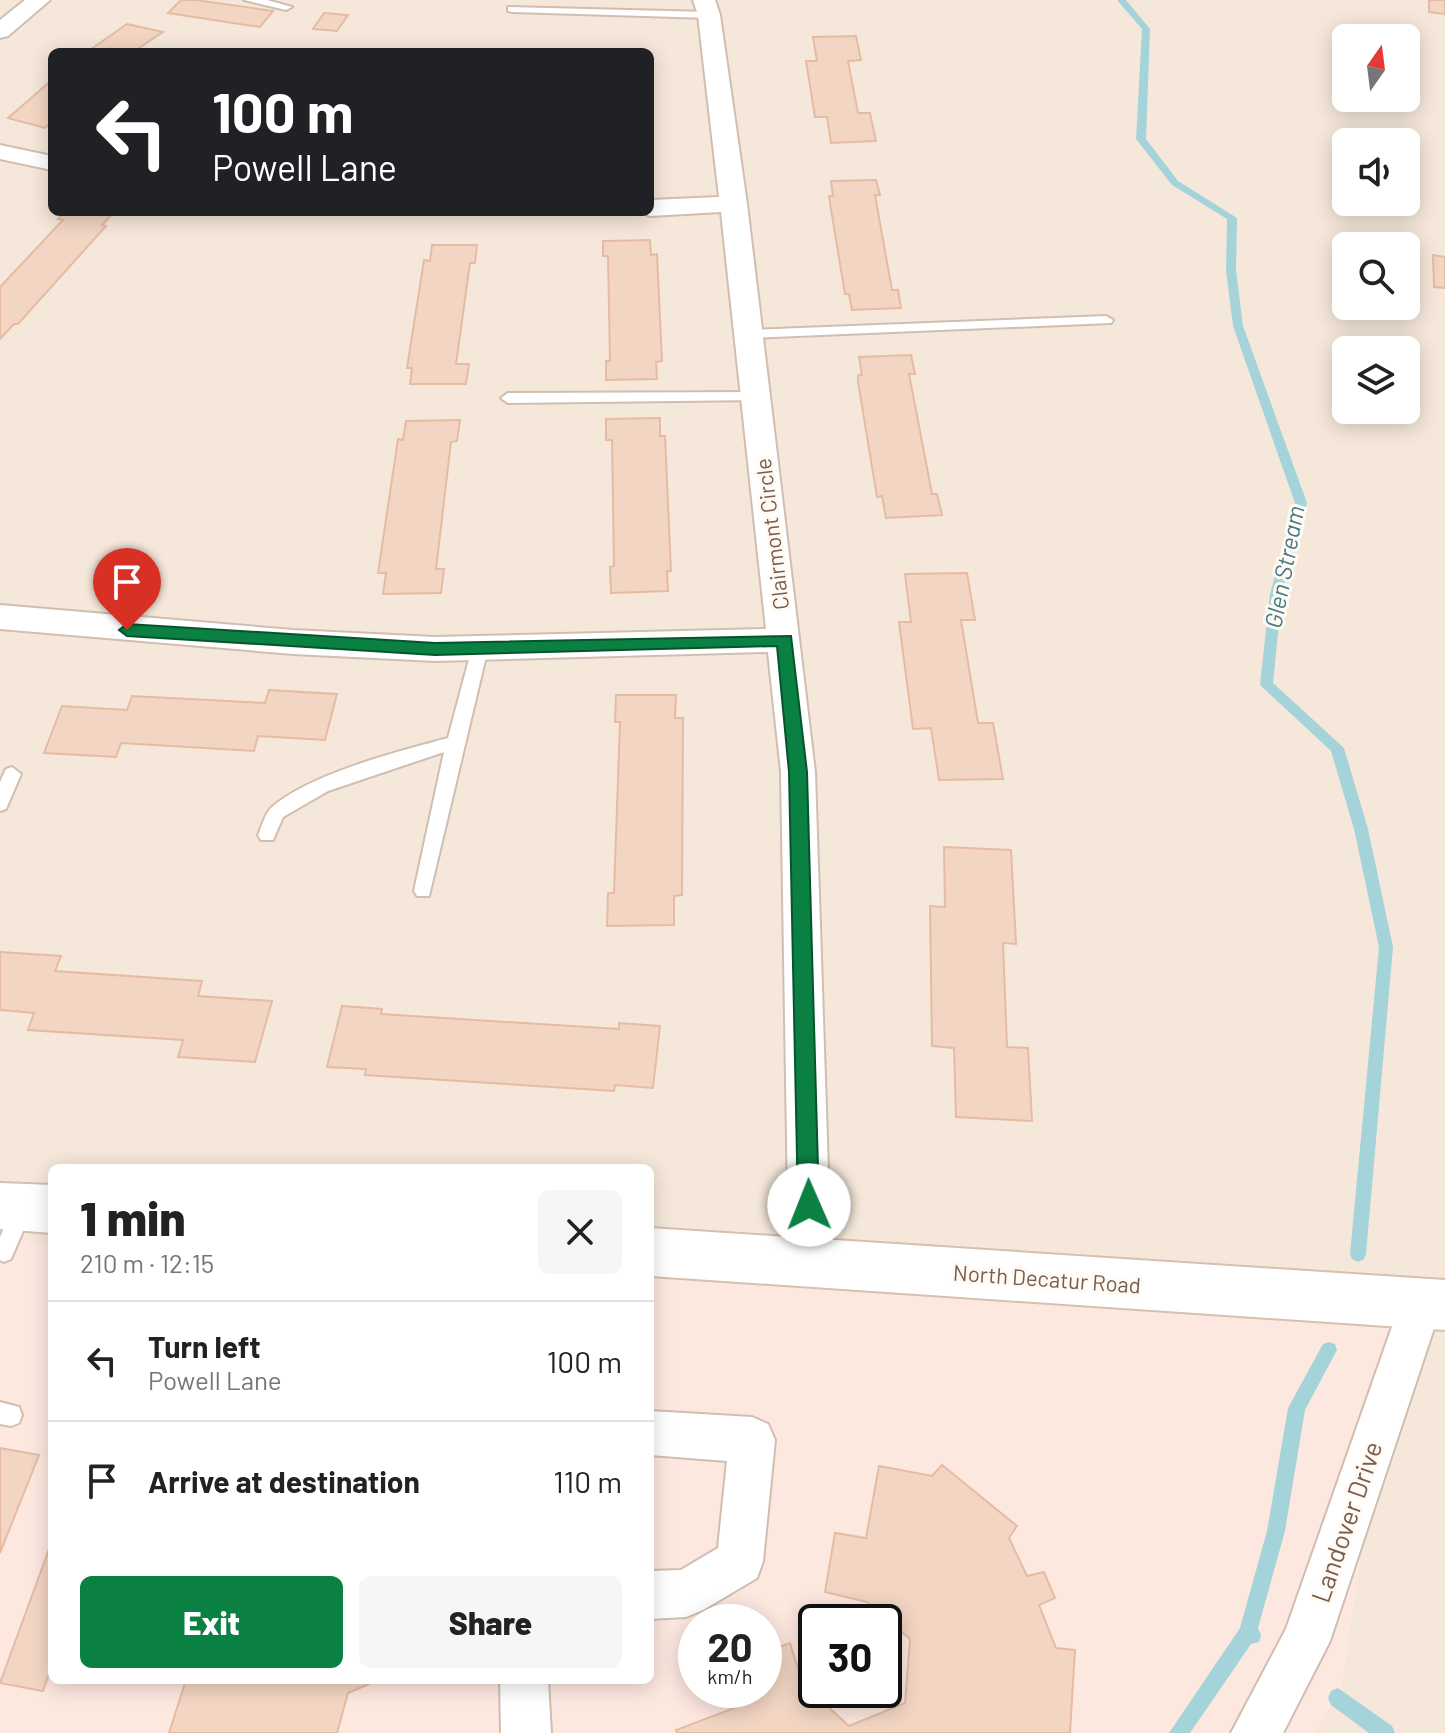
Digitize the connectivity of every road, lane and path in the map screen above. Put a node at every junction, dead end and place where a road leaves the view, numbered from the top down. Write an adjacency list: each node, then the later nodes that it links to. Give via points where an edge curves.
1 (39, 0): 6 (street)
2 (250, 0): 3 (lane)
3 (286, 7)
4 (706, 8): 5 (lane); 9 (street, Clairmont Circle)
5 (512, 9)
6 (0, 31)
7 (0, 152): 8 (street)
8 (48, 162)
9 (734, 204): 10 (street); 12 (street, Clairmont Circle)
10 (654, 208)
11 (1106, 320): 12 (lane)
12 (749, 334): 13 (street, Clairmont Circle)
13 (757, 397): 14 (lane); 16 (street, Clairmont Circle)
14 (508, 398)
15 (0, 617): 17 (street, via 293,642)
16 (785, 640): 17 (street); 24 (street, Clairmont Circle, via 798,772)
17 (480, 648): 18 (lane)
18 (455, 743): 21 (lane, via 322,786 276,813); 22 (lane)
19 (12, 774): 20 (lane)
20 (0, 804)
21 (267, 835)
22 (423, 891)
23 (654, 1252): 24 (main road, North Decatur Road)
24 (810, 1263): 25 (main road, North Decatur Road)
25 (1433, 1304): 30 (street, Landover Drive, via 1306,1641)
26 (654, 1433): 27 (street, via 752,1440 740,1561 686,1593)
27 (654, 1595)
28 (524, 1684): 29 (street)
29 (526, 1733)
30 (1256, 1733)

